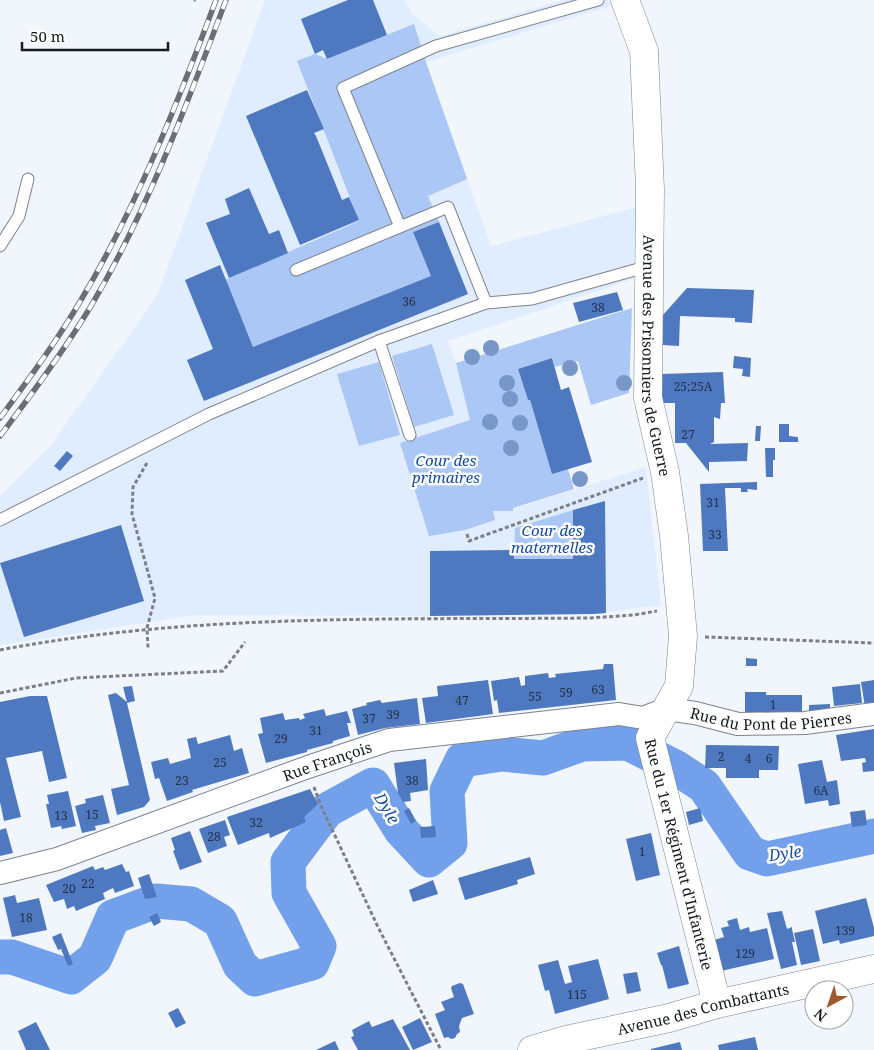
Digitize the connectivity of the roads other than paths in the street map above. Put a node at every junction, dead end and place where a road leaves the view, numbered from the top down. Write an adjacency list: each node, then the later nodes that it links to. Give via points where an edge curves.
1 (598, 0): 4 (lane, via 436,46 343,88)
2 (625, 0): 6 (street, Avenue des Prisonniers de Guerre, via 644,51 650,189)
3 (28, 179): 5 (lane, via 19,216)
4 (400, 227): 7 (lane); 8 (lane, via 448,207)
5 (0, 246)
6 (649, 266): 8 (lane, via 532,299); 12 (street, Avenue des Prisonniers de Guerre, via 648,398 665,472 682,608 679,686)
7 (296, 270)
8 (486, 303): 9 (lane)
9 (379, 341): 10 (lane); 11 (lane, via 209,414)
10 (410, 435)
11 (0, 520)
12 (666, 709): 13 (street, Rue du Pont de Pierres, via 738,724 805,723); 14 (street, Rue François, via 643,718 619,714 389,740 57,859); 16 (street, Rue du 1er Régiment d'Infanterie, via 650,738)
13 (874, 714)
14 (0, 873)
15 (874, 969): 16 (street, Avenue des Combattants)
16 (717, 1004): 17 (street, Avenue des Combattants)
17 (532, 1050)

